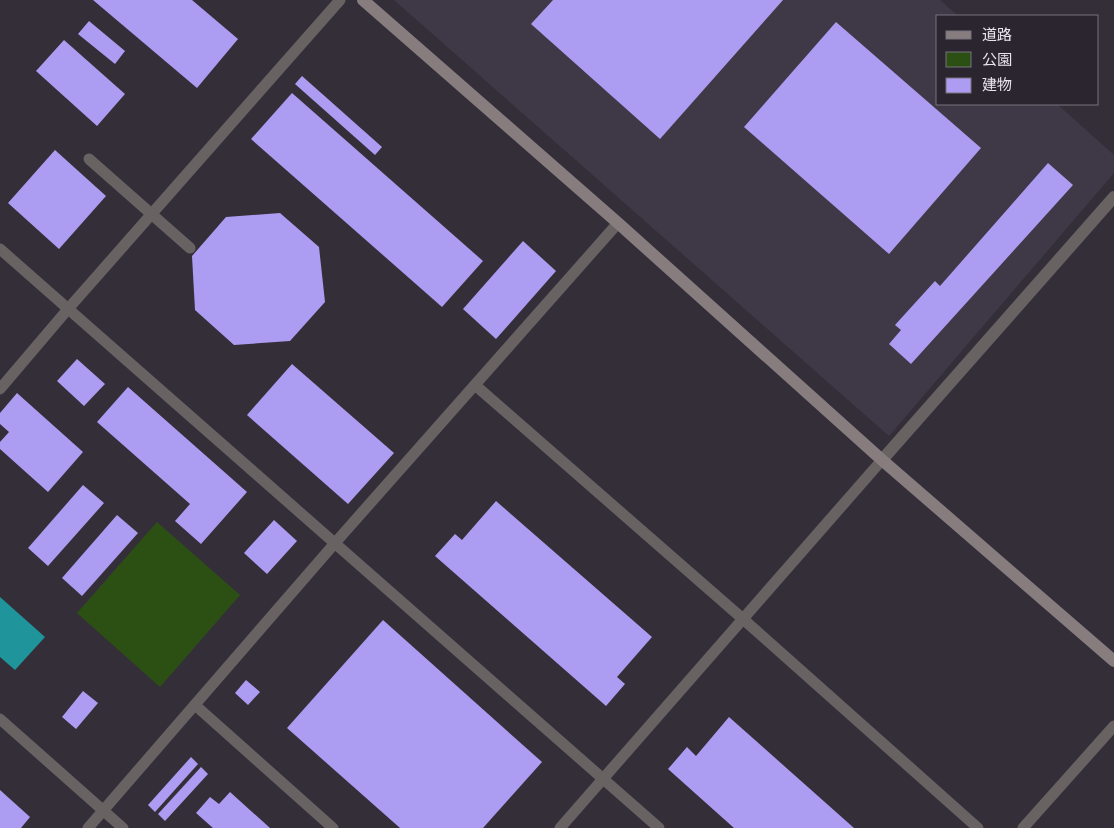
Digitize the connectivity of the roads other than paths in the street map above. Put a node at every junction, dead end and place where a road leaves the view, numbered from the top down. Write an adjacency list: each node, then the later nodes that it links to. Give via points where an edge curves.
1 (340, 0): 5 (lane)
2 (363, 0): 6 (street)
3 (89, 159): 5 (lane)
4 (1114, 197): 12 (street)
5 (152, 214): 7 (lane); 9 (lane)
6 (618, 222): 10 (lane); 12 (street)
7 (190, 248)
8 (0, 249): 9 (lane)
9 (68, 309): 11 (lane); 13 (lane)
10 (475, 385): 13 (lane); 14 (lane)
11 (0, 389)
12 (882, 460): 14 (lane); 15 (street)
13 (336, 543): 16 (lane); 19 (lane)
14 (743, 620): 19 (lane); 26 (lane)
15 (1114, 661)
16 (195, 705): 20 (lane); 23 (lane)
17 (0, 719): 20 (lane)
18 (1114, 726): 27 (lane)
19 (604, 779): 24 (lane); 25 (lane)
20 (104, 810): 21 (lane); 22 (lane)
21 (88, 828)
22 (123, 828)
23 (333, 828)
24 (560, 828)
25 (659, 828)
26 (978, 828)
27 (1024, 828)

